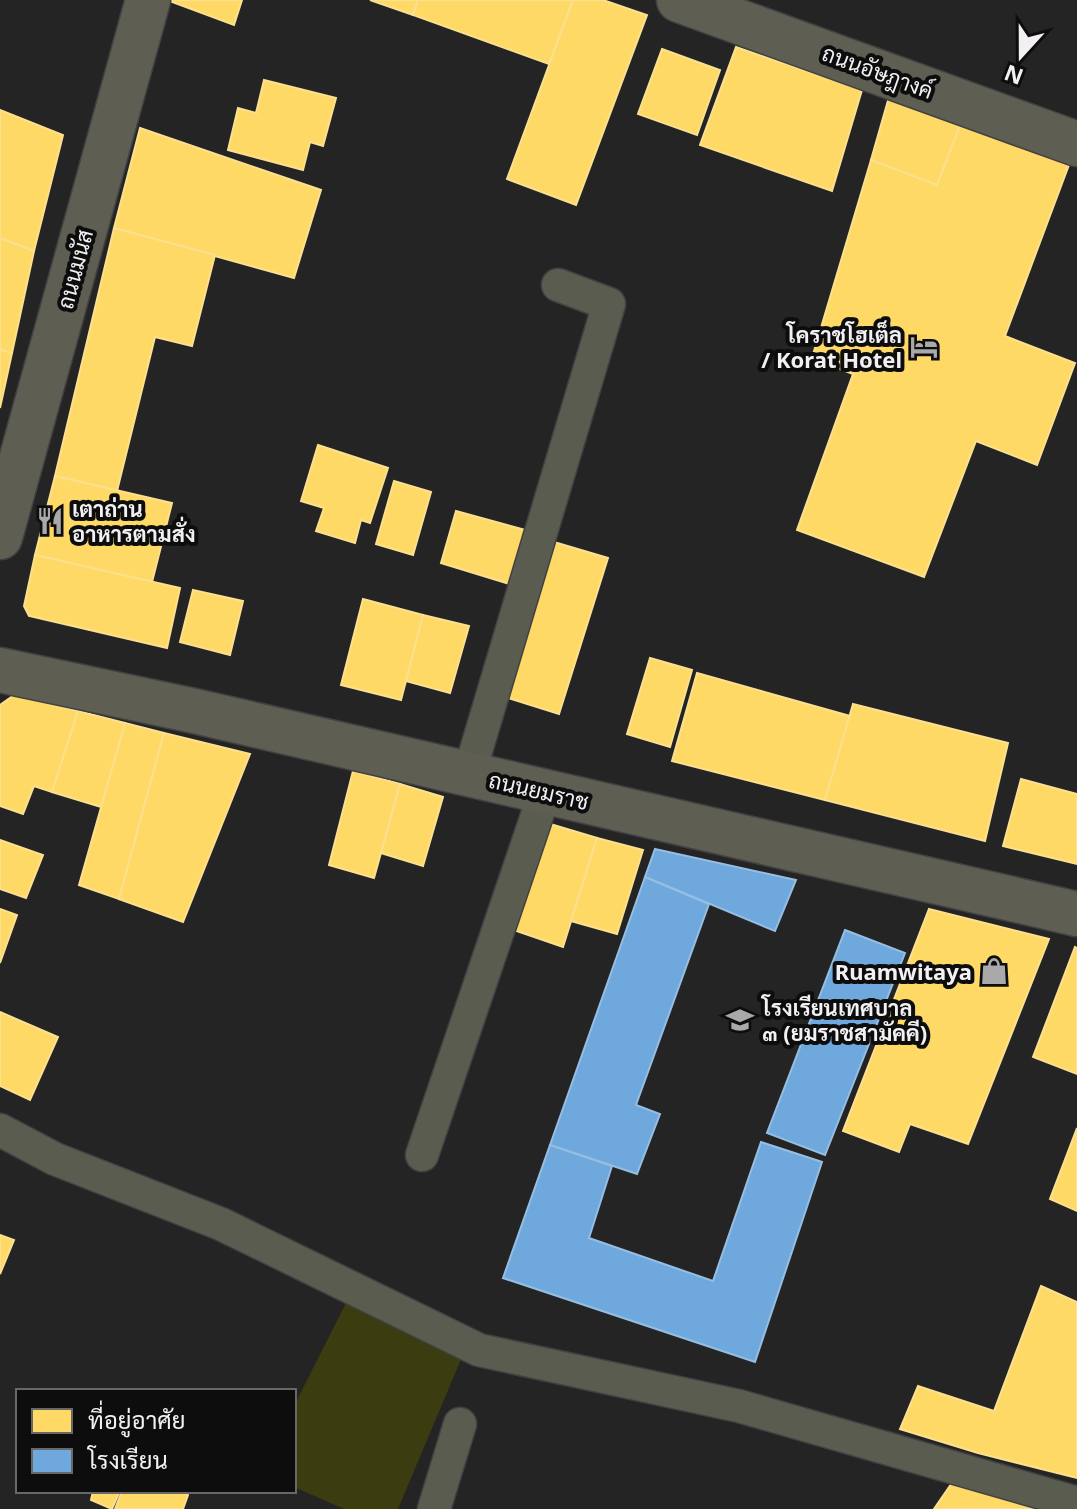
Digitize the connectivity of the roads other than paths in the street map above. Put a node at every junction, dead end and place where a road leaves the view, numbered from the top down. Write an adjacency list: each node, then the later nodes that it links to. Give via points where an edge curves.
1 (148, 0): 6 (street, ถนนมนัส)
2 (679, 0): 3 (street, ถนนอัษฎางค์)
3 (743, 11): 4 (street, ถนนอัษฎางค์)
4 (1074, 133)
5 (558, 285): 8 (street, via 609,304)
6 (0, 537)
7 (0, 670): 8 (street, ถนนยมราช)
8 (469, 774): 9 (street, ถนนยมราช)
9 (545, 792): 10 (street, ถนนยมราช); 12 (street)
10 (1077, 914)
11 (0, 1130): 14 (street, via 55,1159 221,1224 479,1350 739,1406)
12 (422, 1155)
13 (460, 1424): 15 (street)
14 (1077, 1503)
15 (434, 1509)

